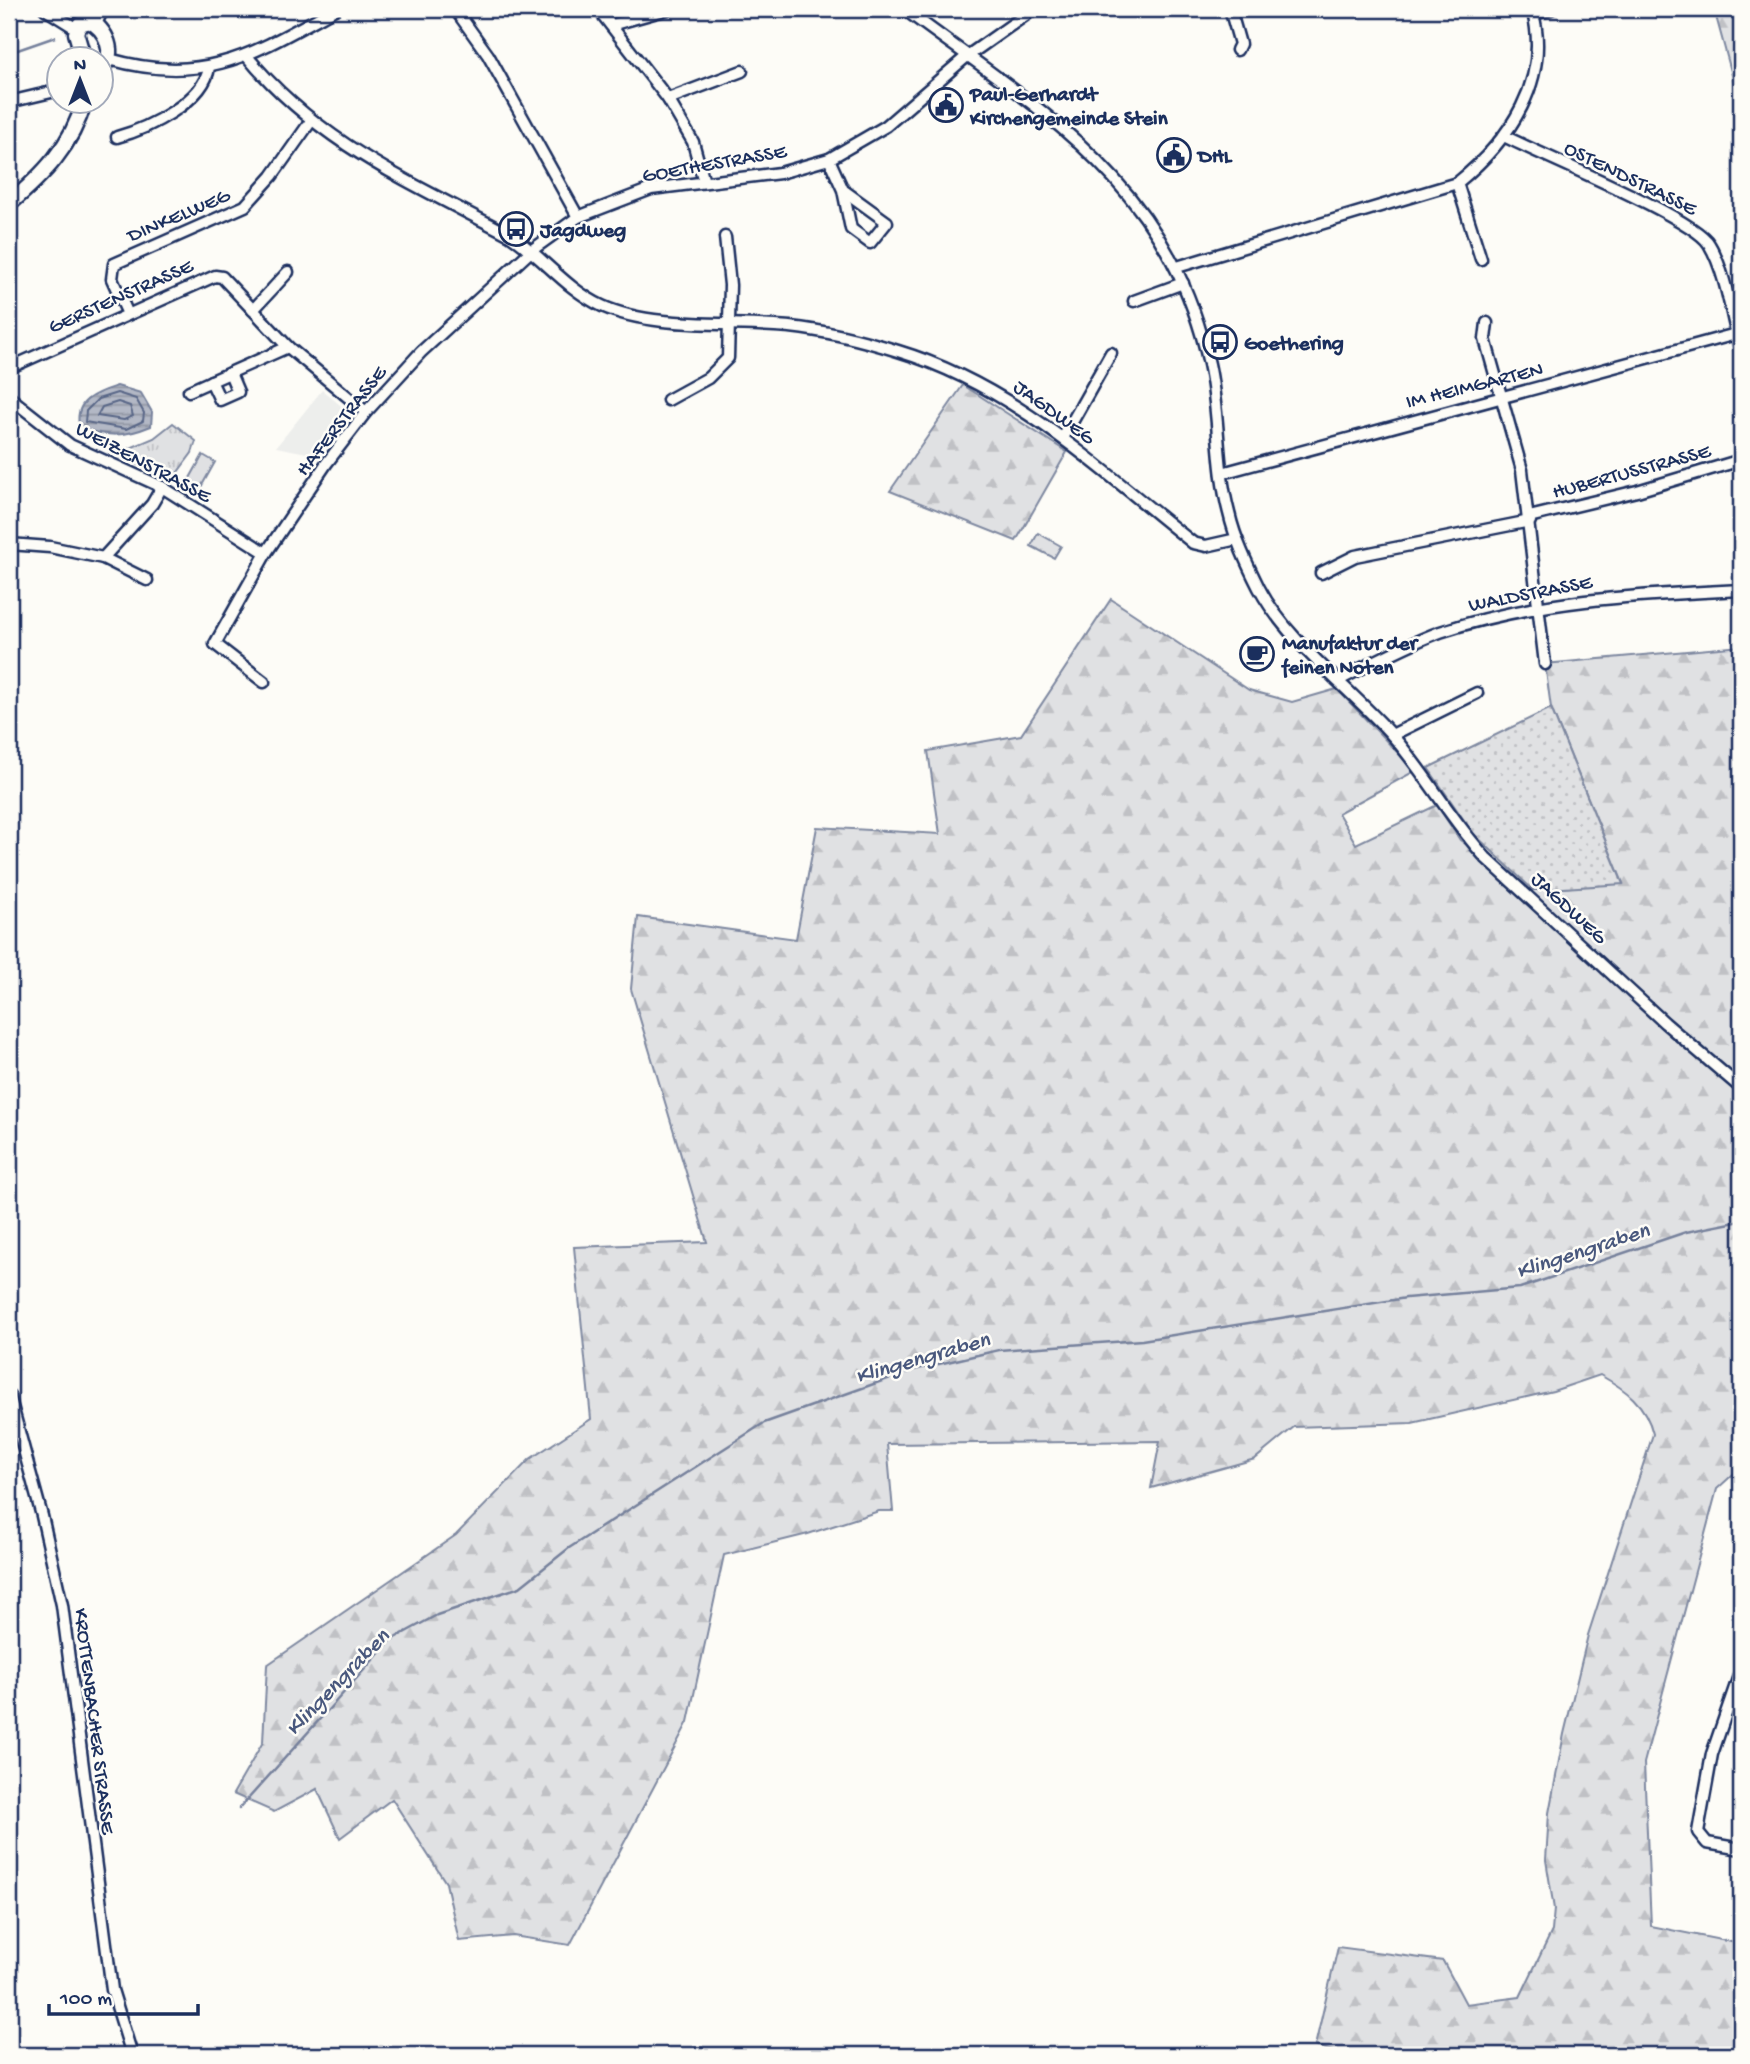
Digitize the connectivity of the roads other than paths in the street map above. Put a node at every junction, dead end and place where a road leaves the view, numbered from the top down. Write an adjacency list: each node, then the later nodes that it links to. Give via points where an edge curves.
1 (45, 9): 14 (street)
2 (100, 9): 12 (street)
3 (335, 9): 18 (street)
4 (455, 9): 35 (street, via 488,55)
5 (598, 9): 13 (street)
6 (668, 9): 13 (street)
7 (904, 9): 19 (street)
8 (1034, 9): 19 (street)
9 (1230, 9): 17 (street, via 1240,44)
10 (1551, 9): 11 (street)
11 (1533, 11): 29 (street, via 1536,62 1525,103)
12 (94, 23): 14 (street, via 84,22); 16 (street, via 102,31)
13 (611, 25): 24 (street)
14 (77, 29): 15 (street)
15 (79, 46)
16 (103, 46)
17 (1237, 50)
18 (246, 55): 21 (street); 27 (street, JAGDWEG, via 287,102)
19 (967, 57): 30 (street, GOETHESTRASSE, via 886,125); 39 (street, via 1087,149 1136,201)
20 (116, 65): 21 (street, via 155,70)
21 (209, 67): 28 (street, via 208,79 192,98 153,123)
22 (742, 71): 24 (street)
23 (46, 93): 25 (street)
24 (668, 99): 31 (street, via 693,142)
25 (9, 102)
26 (79, 116): 34 (street, via 57,158)
27 (311, 121): 37 (street, JAGDWEG, via 345,146); 44 (street, DINKELWEG, via 245,206 114,264 111,279)
28 (117, 137)
29 (1506, 137): 32 (street); 47 (street, OSTENDSTRASSE, via 1696,228 1714,253)
30 (829, 159): 31 (street, GOETHESTRASSE, via 780,173); 33 (street)
31 (704, 182): 35 (street, GOETHESTRASSE, via 651,189)
32 (1457, 183): 38 (street); 39 (street)
33 (843, 190): 33 (street, via 851,229 870,243 887,222)
34 (9, 204)
35 (578, 217): 37 (street, GOETHESTRASSE)
36 (725, 237): 46 (street)
37 (531, 250): 46 (street, JAGDWEG, via 568,286 602,306 637,317); 58 (street, HAFERSTRASSE, via 421,352)
38 (1481, 259)
39 (1177, 267): 41 (street)
40 (288, 272): 43 (street)
41 (1183, 283): 42 (street); 61 (street, via 1210,365)
42 (1134, 301)
43 (253, 310): 44 (street, GERSTENSTRASSE, via 222,277 215,276); 48 (street, GERSTENSTRASSE)
44 (127, 312): 51 (street, GERSTENSTRASSE)
45 (1487, 323): 56 (street, via 1485,339)
46 (730, 324): 57 (street, via 728,358 708,378); 59 (street, JAGDWEG, via 822,331 935,363 997,393)
47 (1736, 334): 49 (street, OSTENDSTRASSE); 56 (street, IM HEIMGARTEN)
48 (288, 347): 52 (street); 58 (street, GERSTENSTRASSE)
49 (1741, 352)
50 (1111, 353): 59 (street)
51 (9, 368)
52 (230, 373): 53 (street); 53 (street, via 238,392 220,400)
53 (211, 381): 54 (street)
54 (189, 391)
55 (9, 397): 62 (street, WEIZENSTRASSE, via 70,445)
56 (1501, 398): 61 (street, IM HEIMGARTEN); 63 (street, via 1522,470)
57 (668, 400)
58 (366, 412): 66 (street, HAFERSTRASSE)
59 (1063, 438): 64 (street, JAGDWEG, via 1193,543 1206,546)
60 (1741, 460): 63 (street, HUBERTUSSTRASSE)
61 (1222, 473): 64 (street)
62 (162, 487): 66 (street, WEIZENSTRASSE); 67 (street)
63 (1530, 519): 68 (street, HUBERTUSSTRASSE, via 1355,556); 71 (street)
64 (1237, 539): 73 (street, JAGDWEG, via 1266,599)
65 (9, 544): 67 (street)
66 (266, 553): 74 (street, HAFERSTRASSE, via 215,644)
67 (103, 558): 69 (street)
68 (1321, 573)
69 (147, 580)
70 (1741, 590): 71 (street, WALDSTRASSE, via 1602,597)
71 (1537, 606): 72 (street); 73 (street, WALDSTRASSE, via 1438,633)
72 (1545, 664)
73 (1339, 680): 76 (street, JAGDWEG)
74 (264, 682)
75 (1477, 692): 76 (street)
76 (1392, 735): 77 (street, JAGDWEG, via 1486,858)
77 (1741, 1088)
78 (9, 1395): 81 (street, KROTTENBACHER STRASSE, via 62,1605 112,1990)
79 (1741, 1670): 80 (street, via 1712,1754 1698,1832 1707,1843)
80 (1741, 1849)
81 (132, 2055)

